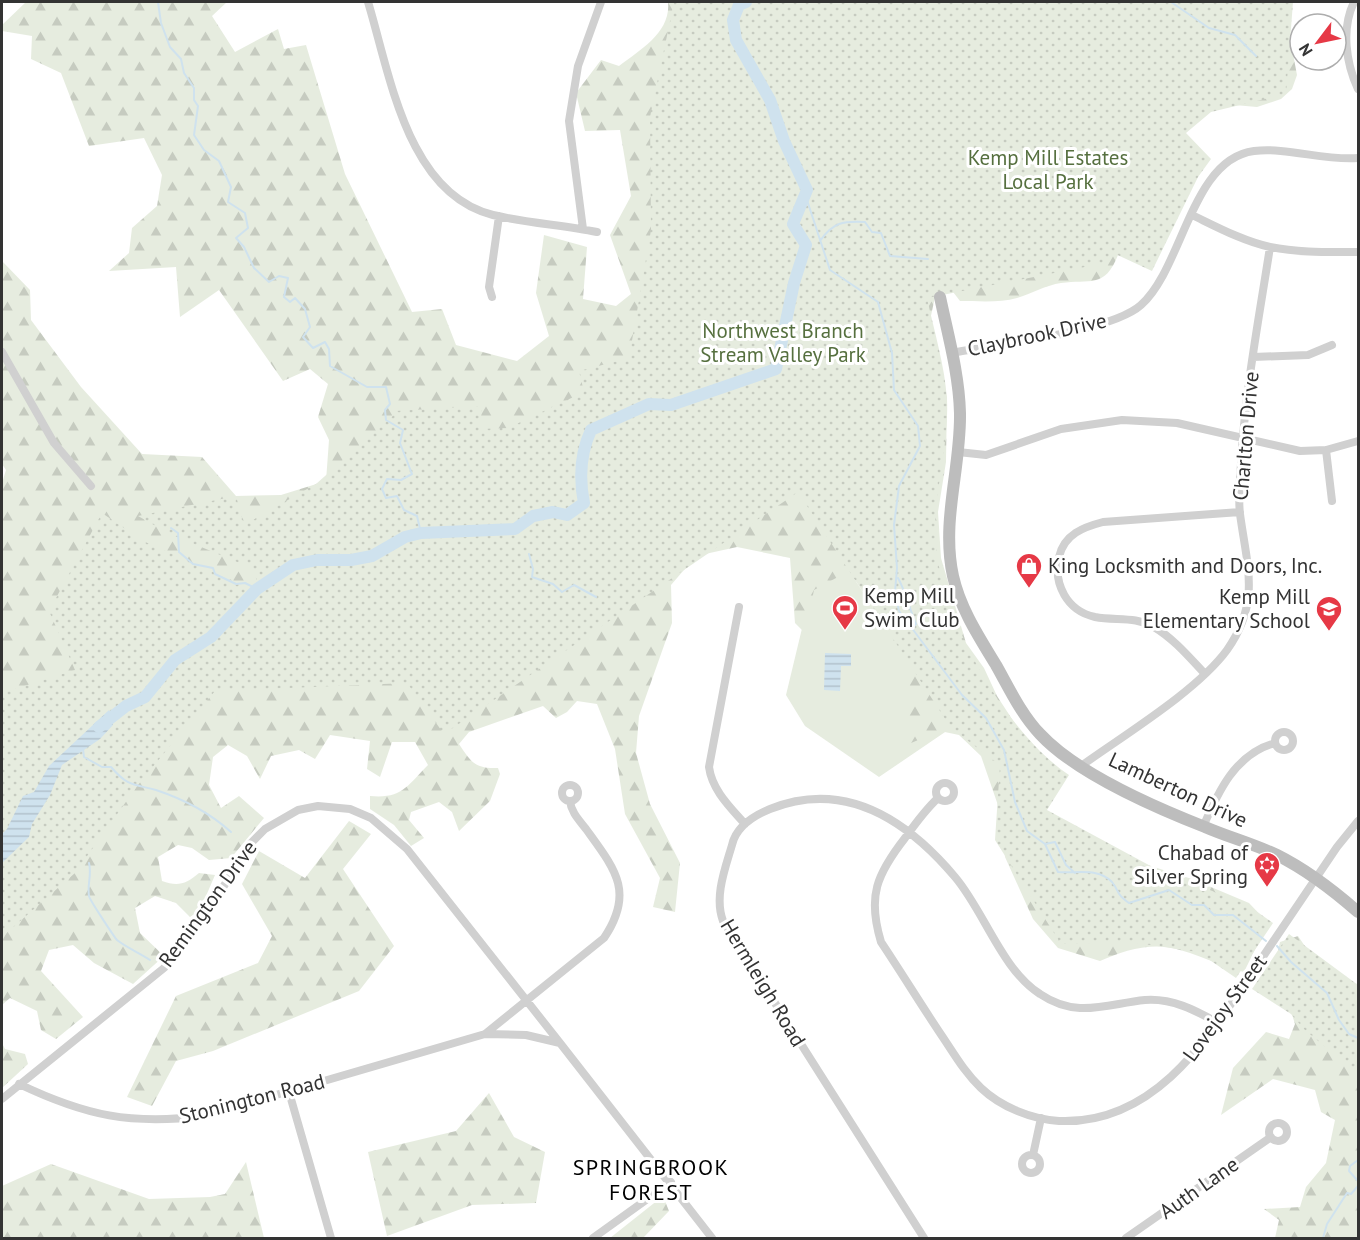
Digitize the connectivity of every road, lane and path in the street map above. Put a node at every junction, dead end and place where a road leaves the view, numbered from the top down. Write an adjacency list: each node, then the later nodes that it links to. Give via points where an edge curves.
1 (368, 2): 7 (street, via 408,132 421,161 452,195)
2 (601, 2): 8 (street, via 578,66 571,105 570,144)
3 (1354, 2): 4 (street, via 1346,37)
4 (1359, 89)
5 (1359, 158): 6 (street, Claybrook Drive, via 1252,151 1233,159 1211,178)
6 (1192, 215): 10 (street); 16 (street, Claybrook Drive, via 1154,290 1125,316 1100,325)
7 (499, 216): 8 (street); 12 (street, via 489,286)
8 (583, 229): 9 (street)
9 (597, 232)
10 (1270, 246): 11 (street); 17 (street, Charlton Drive)
11 (1359, 252)
12 (492, 297)
13 (940, 297): 16 (street, Lamberton Drive)
14 (1332, 345): 17 (street, via 1308,355)
15 (2, 352): 22 (street, via 54,443)
16 (952, 353): 21 (street, Lamberton Drive, via 960,414)
17 (1253, 357): 18 (street, Charlton Drive)
18 (1243, 438): 20 (street, via 1300,451); 21 (street, via 1177,423 1122,420 1060,429 986,455); 24 (street, Charlton Drive)
19 (1359, 441): 20 (street)
20 (1326, 450): 23 (street)
21 (958, 452): 28 (street, Lamberton Drive, via 949,526 952,574 958,594 1028,720)
22 (91, 486)
23 (1332, 501)
24 (1240, 512): 26 (street, Charlton Drive, via 1249,563 1247,606 1228,649); 26 (street, via 1084,526 1069,538 1058,558 1061,591 1075,608 1095,617 1126,618 1154,627 1175,642)
25 (739, 607): 32 (street, via 709,767 720,796)
26 (1205, 674): 28 (street, Charlton Drive)
27 (1275, 743): 33 (street, via 1254,752 1230,773)
28 (1081, 766): 33 (street, Lamberton Drive, via 1137,798)
29 (938, 798): 34 (street, Lovejoy Street)
30 (570, 801): 37 (street, Stonington Road, via 617,875 620,904 604,938)
31 (1359, 821): 35 (street, Lovejoy Street)
32 (745, 824): 34 (street, via 783,804 825,798 868,807); 51 (street, Hermleigh Road, via 732,842 721,889 723,921)
33 (1203, 827): 35 (street, Lamberton Drive, via 1275,854)
34 (908, 833): 38 (street, via 936,855 957,879 1016,971 1039,994 1055,1002 1092,1010 1147,1000 1171,1002); 44 (street, Lovejoy Street, via 876,885 875,912 881,942 964,1071 982,1090 1006,1105)
35 (1316, 879): 36 (street, Lamberton Drive); 38 (street, Lovejoy Street)
36 (1359, 912)
37 (527, 1001): 39 (street, Stonington Road); 40 (street, Remington Drive); 41 (street, Remington Drive, via 407,849 384,826 350,809 318,806 298,810 265,829 251,843 203,919 164,968)
38 (1218, 1023): 44 (street, Lovejoy Street, via 1191,1059 1142,1100 1107,1116 1076,1121)
39 (485, 1034): 40 (street, Stonington Road, via 526,1035); 42 (street, Stonington Road)
40 (560, 1043): 47 (street)
41 (19, 1084): 42 (street, Stonington Road, via 85,1111 152,1121 204,1116); 43 (street, Remington Drive)
42 (289, 1092): 48 (street)
43 (2, 1099)
44 (1041, 1118): 46 (street)
45 (1271, 1137): 52 (street, Auth Lane)
46 (1033, 1155)
47 (671, 1182): 49 (street); 50 (street)
48 (331, 1239)
49 (593, 1239)
50 (712, 1239)
51 (924, 1239)
52 (1126, 1239)

